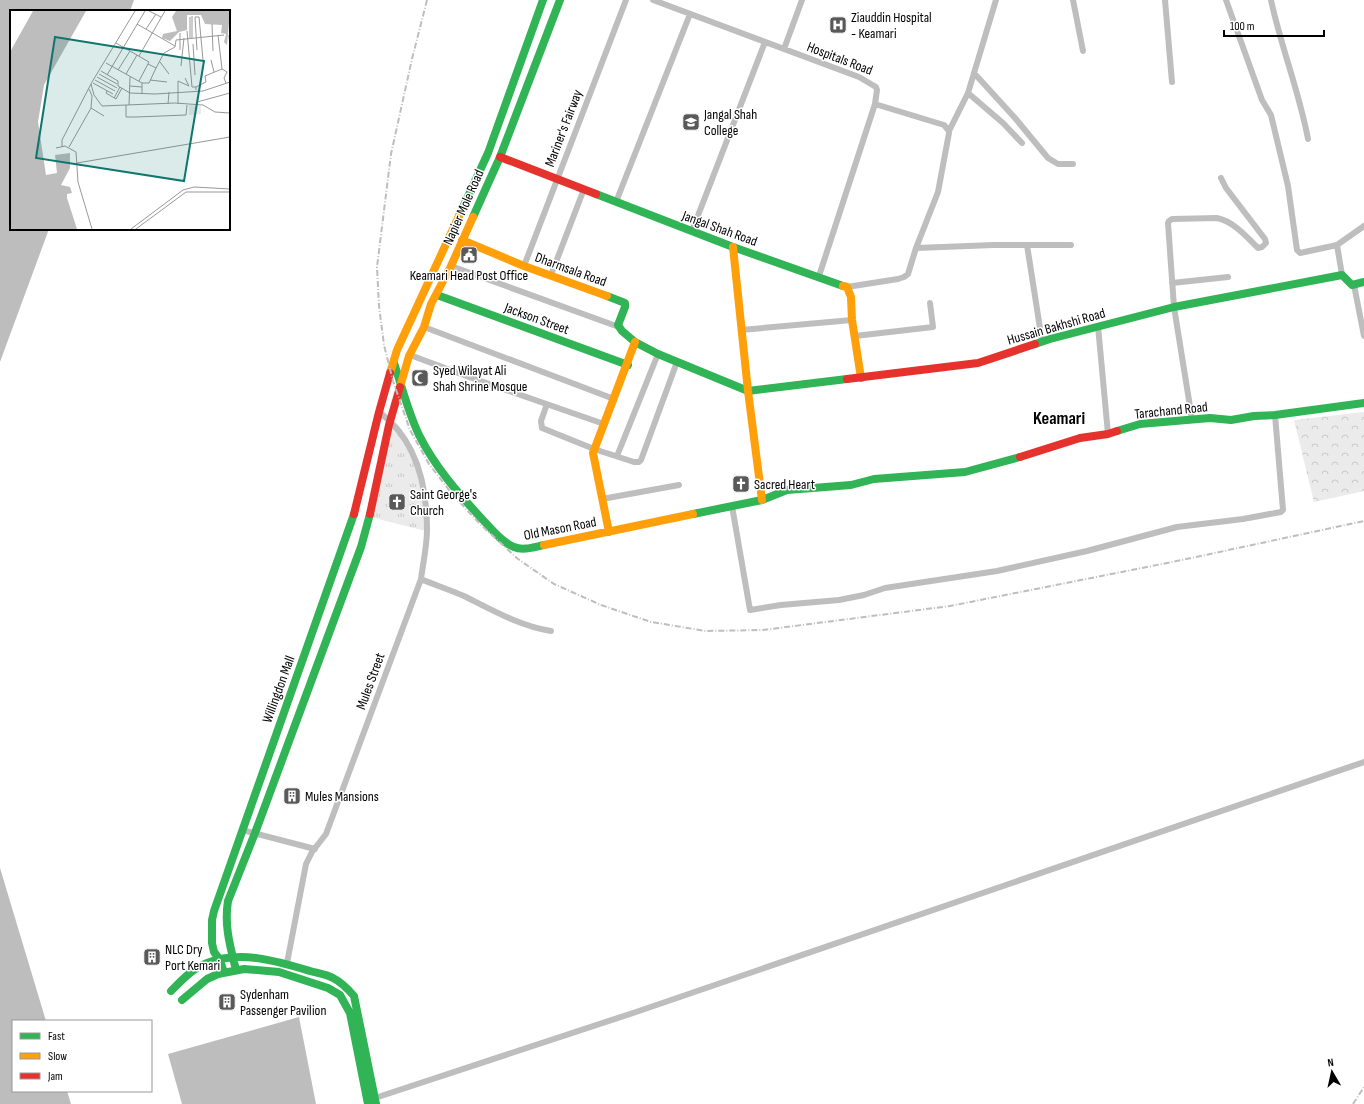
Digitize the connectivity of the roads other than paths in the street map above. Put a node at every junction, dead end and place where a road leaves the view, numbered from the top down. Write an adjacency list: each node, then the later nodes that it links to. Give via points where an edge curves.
1 (543, 0): 61 (street, Napier Mole Road, via 488,153)
2 (560, 0): 22 (street, Napier Mole Road)
3 (626, 0): 25 (street, Mariner's Fairway)
4 (653, 0): 11 (street, Hospitals Road)
5 (802, 0): 13 (street)
6 (996, 0): 15 (street)
7 (1073, 0): 14 (street)
8 (1165, 0): 16 (street)
9 (1226, 0): 33 (street, via 1262,100 1271,115 1288,186 1297,250 1300,253)
10 (1271, 0): 20 (street, via 1296,86)
11 (690, 14): 12 (street, Hospitals Road); 27 (street)
12 (765, 42): 13 (street, Hospitals Road); 29 (street)
13 (784, 50): 18 (street, Hospitals Road, via 859,77 874,85 877,90)
14 (1083, 51)
15 (974, 72): 17 (street); 23 (street, via 1048,158 1058,164)
16 (1172, 82)
17 (968, 93): 19 (street); 21 (street)
18 (875, 104): 19 (street, via 944,125); 40 (street, Hospitals Road)
19 (949, 131): 35 (street, via 938,192)
20 (1308, 139)
21 (1022, 143)
22 (500, 158): 25 (street, Jangal Shah Road); 30 (street, Napier Mole Road)
23 (1072, 164)
24 (1221, 178): 43 (street, via 1266,243 1262,248 1258,248 1223,219 1172,219 1168,224)
25 (557, 179): 26 (street, Jangal Shah Road); 37 (street, Mariner's Fairway)
26 (584, 189): 27 (street, Jangal Shah Road); 38 (street)
27 (616, 202): 29 (street, Jangal Shah Road)
28 (1364, 226): 33 (street)
29 (692, 231): 34 (street, Jangal Shah Road)
30 (462, 240): 36 (street, Napier Mole Road); 37 (street, Dharmsala Road)
31 (1027, 245): 32 (street); 35 (street); 56 (street)
32 (1071, 245)
33 (1337, 246): 39 (street)
34 (732, 247): 40 (street, Jangal Shah Road); 53 (street)
35 (916, 248): 45 (street, via 908,274 904,277)
36 (451, 266): 46 (street, Napier Mole Road); 52 (street)
37 (524, 266): 38 (street, Dharmsala Road)
38 (551, 275): 52 (street, Dharmsala Road, via 625,303)
39 (1342, 275): 44 (street); 48 (street, Hussain Bakhshi Road)
40 (818, 276): 45 (street, Jangal Shah Road)
41 (1228, 277): 43 (street)
42 (1364, 282): 44 (street)
43 (1172, 283): 48 (street)
44 (1354, 285): 55 (street)
45 (847, 287): 49 (street, via 851,297)
46 (436, 295): 51 (street, Napier Mole Road); 62 (street, Jackson Street)
47 (930, 303): 54 (street, via 933,327)
48 (1174, 307): 50 (street, Hussain Bakhshi Road); 71 (street)
49 (852, 320): 53 (street); 54 (street)
50 (1098, 326): 56 (street, Hussain Bakhshi Road); 74 (street)
51 (424, 327): 59 (street, Napier Mole Road); 66 (street)
52 (619, 327): 57 (street)
53 (741, 330): 65 (street)
54 (855, 336): 63 (street)
55 (1364, 336)
56 (1042, 341): 63 (street, Hussain Bakhshi Road, via 978,363)
57 (636, 342): 58 (street); 62 (street)
58 (658, 354): 60 (street); 76 (street)
59 (410, 355): 64 (street, Napier Mole Road); 68 (street)
60 (677, 362): 65 (street); 76 (street, via 641,460 634,462)
61 (394, 363): 64 (street, Old Mason Road); 69 (street, Napier Mole Road)
62 (628, 365): 66 (street)
63 (861, 378): 65 (street, Hussain Bakhshi Road)
64 (401, 386): 72 (street, Napier Mole Road); 81 (street, Old Mason Road, via 415,426 434,462 465,501 509,546 525,549)
65 (748, 391): 79 (street)
66 (614, 399): 73 (street)
67 (1364, 403): 70 (street, Tarachand Road)
68 (547, 404): 73 (street); 75 (street, via 541,421 542,428)
69 (379, 412): 72 (street, Mules Street); 85 (street, Willingdon Mall, via 357,506)
70 (1275, 415): 71 (street, Tarachand Road, via 1231,420); 80 (street, via 1283,510 1280,512 1177,527 1087,552 1003,570 885,588 839,600 750,610)
71 (1192, 419): 74 (street, Tarachand Road, via 1140,424)
72 (390, 423): 82 (street, Mules Street, via 406,440 415,458 425,500 427,530); 86 (street, Willingdon Mall, via 361,547)
73 (604, 424): 75 (street)
74 (1108, 434): 79 (street, Tarachand Road, via 1080,438 965,472 874,479 851,485 787,490)
75 (594, 449): 76 (street); 78 (street)
76 (617, 456)
77 (679, 485): 78 (street)
78 (602, 499): 81 (street)
79 (762, 500): 80 (street, Old Mason Road)
80 (732, 506): 81 (street, Old Mason Road)
81 (609, 532)
82 (421, 579): 83 (street, via 515,621); 87 (street, Mules Street, via 326,834)
83 (551, 631)
84 (1364, 762): 95 (street)
85 (242, 830): 86 (street); 89 (street, Willingdon Mall, via 212,920 212,943 214,952)
86 (255, 833): 87 (street); 88 (street, Willingdon Mall, via 225,912 226,933)
87 (315, 849): 90 (street, Mules Street, via 306,864)
88 (233, 957): 89 (street); 90 (street); 91 (street, Willingdon Mall)
89 (220, 960): 92 (street, Willingdon Mall); 93 (street, via 200,966)
90 (287, 963): 95 (street, via 332,978 346,986 354,996)
91 (236, 970): 92 (street); 96 (street, via 279,972 328,988 340,995 350,1013)
92 (224, 973): 94 (street, via 207,979)
93 (171, 991)
94 (182, 1000)
95 (376, 1101)
96 (368, 1104)

